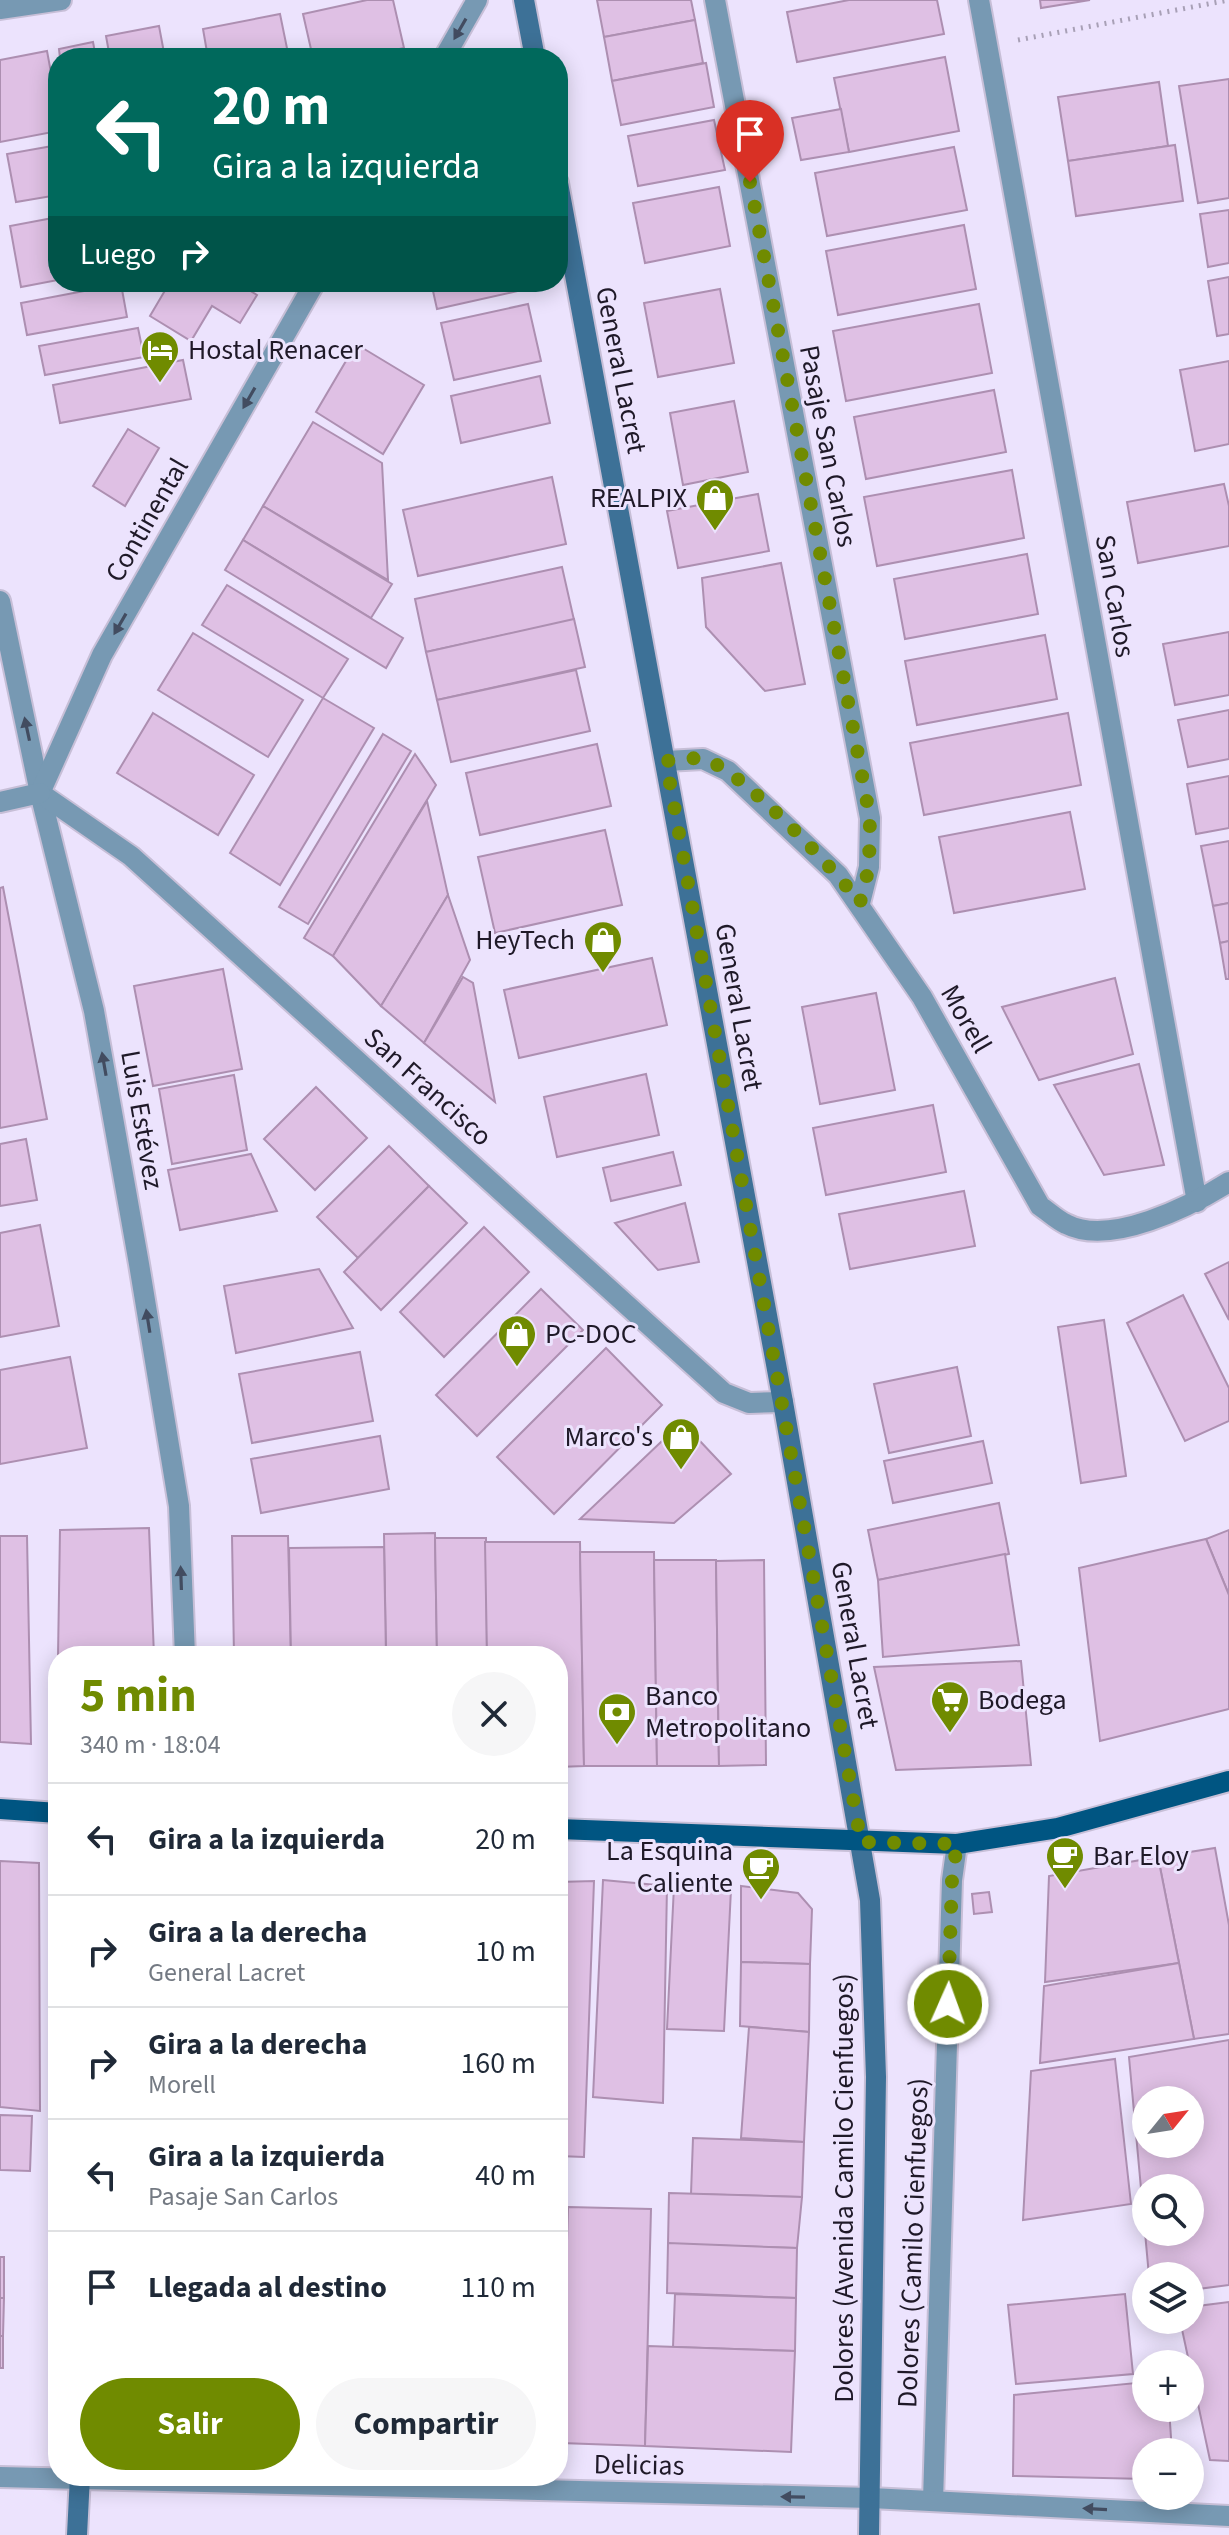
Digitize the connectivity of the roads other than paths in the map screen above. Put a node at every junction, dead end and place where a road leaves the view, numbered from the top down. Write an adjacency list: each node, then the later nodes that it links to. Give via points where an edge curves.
1 (61, 0): 6 (street)
2 (477, 0): 7 (street, one-way to 7)
3 (524, 0): 8 (main road)
4 (715, 0): 15 (street, Pasaje San Carlos, via 870,818 869,867)
5 (979, 0): 17 (street, San Carlos)
6 (0, 9)
7 (450, 48)
8 (533, 48)
9 (568, 237): 12 (main road, General Lacret)
10 (309, 292): 13 (street, Continental, one-way to 13, via 102,655)
11 (0, 601): 13 (street, Luis Estévez, one-way to 11)
12 (666, 761): 15 (street, Morell, via 703,759 728,771 838,875); 18 (main road, General Lacret)
13 (40, 793): 14 (street); 18 (street, San Francisco, via 131,856 724,1393 749,1403); 19 (street, Luis Estévez, one-way to 13, via 179,1506 141,1280 94,1011)
14 (0, 802)
15 (860, 903): 17 (street, Morell, via 922,997 1040,1206 1068,1226 1114,1231)
16 (1229, 1182): 17 (street, Morell)
17 (1197, 1202)
18 (783, 1402): 24 (main road, General Lacret)
19 (185, 1646)
20 (1229, 1781): 25 (main road, via 1058,1828)
21 (0, 1809): 22 (main road)
22 (48, 1812)
23 (568, 1829): 24 (main road)
24 (861, 1842): 25 (main road); 30 (main road, Dolores (Avenida Camilo Cienfuegos), via 870,1900 876,2077)
25 (957, 1844): 31 (street, Dolores (Camilo Cienfuegos))
26 (0, 2477): 27 (street, Delicias)
27 (48, 2478)
28 (80, 2486): 33 (main road)
29 (396, 2486): 30 (street, Delicias, one-way to 29)
30 (871, 2498): 31 (street, Delicias); 34 (main road, Dolores (Avenida Camilo Cienfuegos))
31 (933, 2501): 32 (street, Delicias, one-way to 31)
32 (1229, 2516)
33 (77, 2535)
34 (869, 2535)

